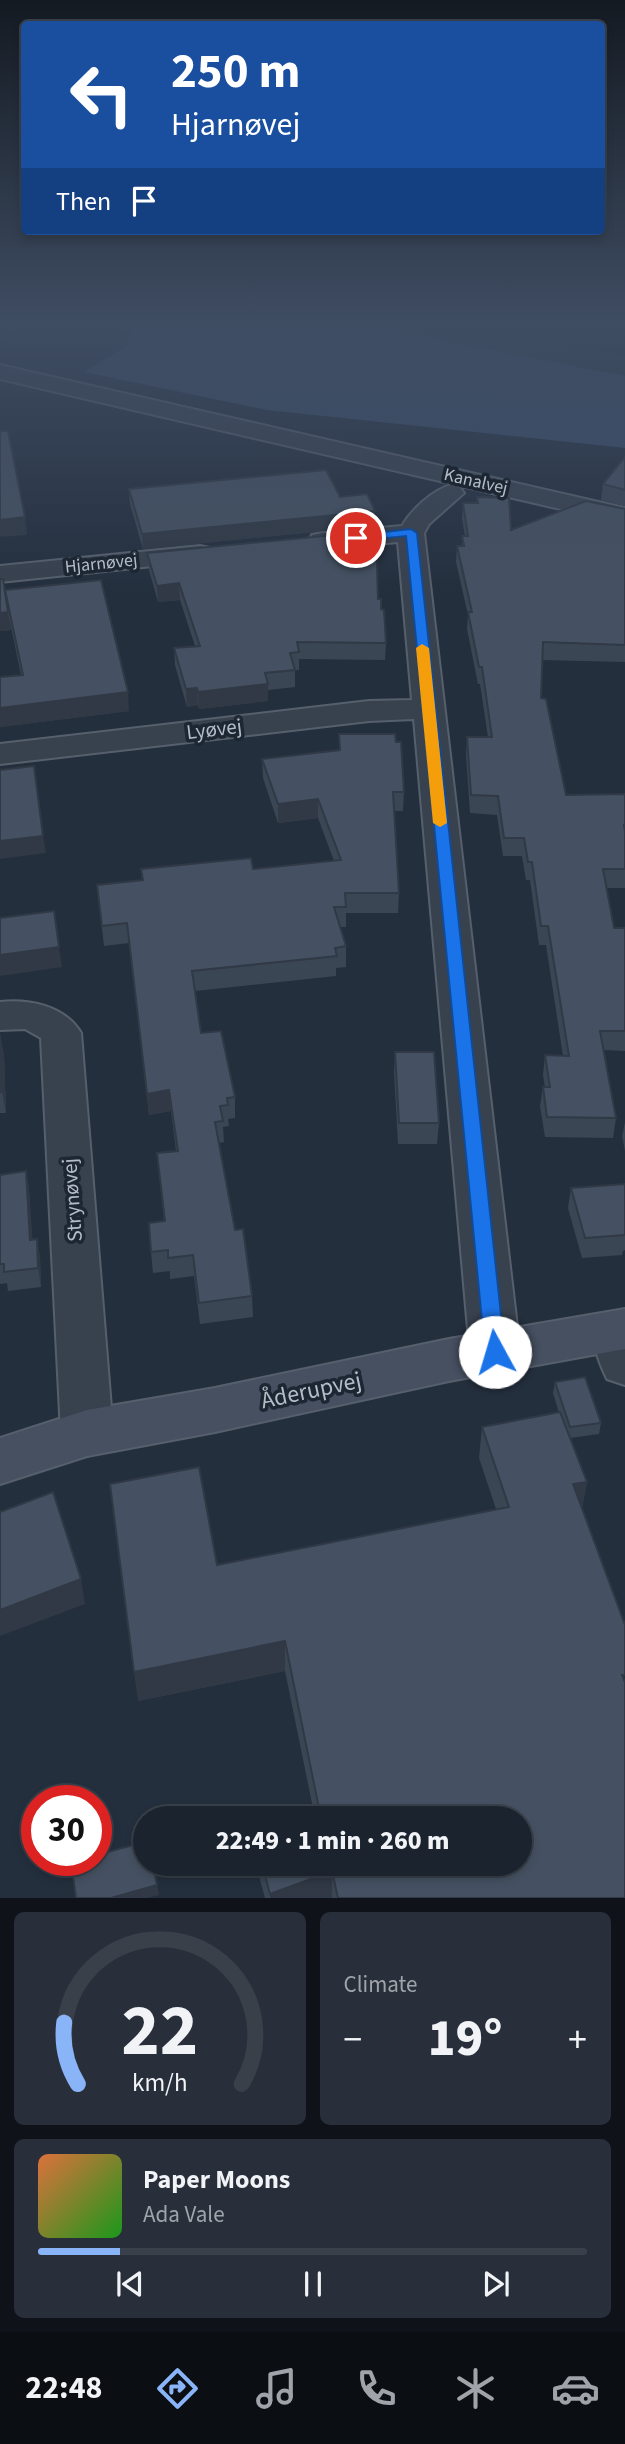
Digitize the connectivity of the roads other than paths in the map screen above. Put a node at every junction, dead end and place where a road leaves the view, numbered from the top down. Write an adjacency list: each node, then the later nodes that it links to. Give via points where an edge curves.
1 (180, 414): 3 (street, Kanalvej)
2 (451, 493): 4 (street, via 418,520)
3 (625, 516)
4 (411, 533): 5 (street); 8 (street)
5 (302, 544)
6 (219, 552): 7 (street, Hjarnøvej)
7 (0, 574)
8 (428, 709): 9 (street, Lyøvej, via 369,711); 12 (street)
9 (0, 754)
10 (0, 1016): 13 (street, Strynøvej, via 18,1013 44,1020 61,1033)
11 (622, 1341): 12 (street, Åderupvej)
12 (495, 1352): 13 (street, Åderupvej)
13 (87, 1433): 14 (street, Åderupvej)
14 (0, 1461)

